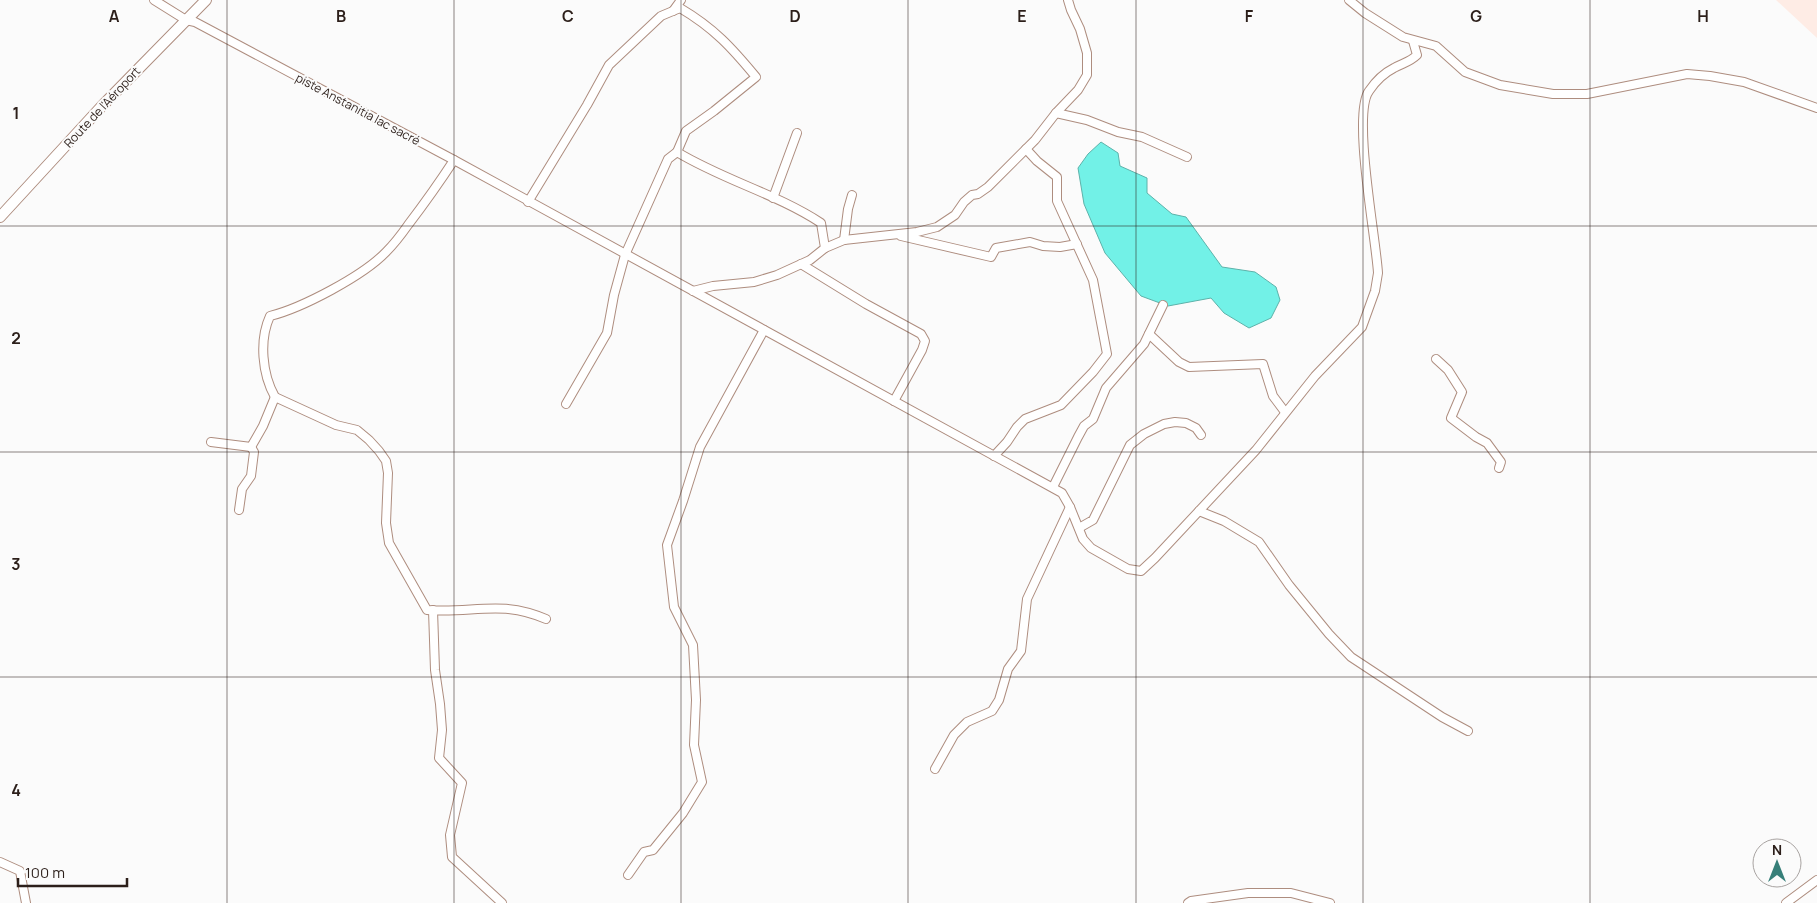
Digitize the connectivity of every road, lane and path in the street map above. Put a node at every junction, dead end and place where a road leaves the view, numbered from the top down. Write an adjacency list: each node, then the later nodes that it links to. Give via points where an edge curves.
1 (154, 0): 7 (street, piste Anstanitia lac sacré)
2 (206, 0): 7 (main road, Route de l'Aéroport)
3 (681, 0): 6 (street)
4 (1068, 0): 10 (street, via 1087,53 1088,75)
5 (1349, 0): 8 (street)
6 (674, 10): 13 (street, via 680,8 702,21 732,47 756,77 686,131); 18 (street, via 661,16 609,65)
7 (186, 20): 15 (street, piste Anstanitia lac sacré); 19 (main road, Route de l'Aéroport)
8 (1413, 41): 9 (street, via 1436,46 1465,72 1500,85 1553,94 1587,94 1687,74 1744,82); 34 (street, via 1417,55 1410,62 1393,68 1367,94 1362,134 1378,273 1362,327)
9 (1817, 108)
10 (1056, 113): 12 (street); 14 (street, via 1142,137)
11 (797, 132): 17 (street)
12 (1026, 149): 20 (street, via 988,187 972,195 955,215 937,227); 22 (street, via 1057,177 1057,201)
13 (677, 152): 17 (street); 24 (street, via 668,159)
14 (1187, 157)
15 (454, 160): 18 (street, piste Anstanitia lac sacré); 31 (street, via 424,206 385,254 362,272 316,298 270,316 264,340 264,358 266,376)
16 (852, 196): 21 (street)
17 (773, 198): 23 (street, via 821,223)
18 (528, 202): 24 (street, piste Anstanitia lac sacré)
19 (0, 217)
20 (894, 234): 21 (street); 22 (street, via 991,257 996,248 1008,245 1030,242 1060,247)
21 (844, 240): 23 (street)
22 (1077, 244): 38 (street, via 1093,280 1107,354 1061,405 1025,419 1016,426)
23 (825, 248): 25 (street)
24 (625, 255): 26 (street, piste Anstanitia lac sacré); 33 (street, via 607,333)
25 (801, 264): 26 (street, via 754,282 713,286); 32 (street, via 921,334 925,340 922,350)
26 (693, 292): 28 (street, piste Anstanitia lac sacré)
27 (1163, 305): 29 (street)
28 (764, 330): 32 (street, piste Anstanitia lac sacré); 50 (street, via 700,447 667,545 674,607 693,645 694,745 702,782 683,813 653,850 644,852)
29 (1149, 334): 34 (street, via 1188,367 1263,364 1274,396); 40 (street, via 1106,388 1093,418 1084,426)
30 (1436, 359): 39 (street, via 1448,370 1462,392 1452,418 1487,443 1501,462)
31 (275, 398): 37 (street); 45 (street, via 336,425 357,430 379,451 386,461 388,473 386,523 389,543 427,610)
32 (894, 401): 38 (street, piste Anstanitia lac sacré)
33 (566, 404)
34 (1285, 412): 43 (street, via 1256,450)
35 (1201, 435): 44 (street, via 1186,423 1175,422 1144,434 1130,445 1093,520)
36 (211, 442): 37 (street)
37 (251, 447): 42 (street, via 254,452 251,476 242,490)
38 (994, 456): 40 (street, piste Anstanitia lac sacré)
39 (1499, 468)
40 (1053, 487): 41 (street, via 1062,493)
41 (1070, 506): 44 (street); 48 (street, via 1027,599 1021,651 1008,669 999,700 992,711 967,722 954,735)
42 (239, 510)
43 (1199, 511): 44 (street, via 1141,571 1128,569 1092,548 1083,539); 47 (street, via 1224,521 1259,542 1289,585 1351,657)
44 (1079, 528)
45 (433, 610): 46 (street, via 504,608); 53 (street, via 442,730 439,758 462,783 450,835 452,857)
46 (546, 619)
47 (1468, 731)
48 (935, 769)
49 (0, 862): 52 (street, via 20,871)
50 (628, 876)
51 (1817, 880): 56 (street)
52 (26, 903)
53 (502, 903)
54 (1188, 903): 55 (street, via 1248,894 1291,893)
55 (1330, 903)
56 (1786, 903)

